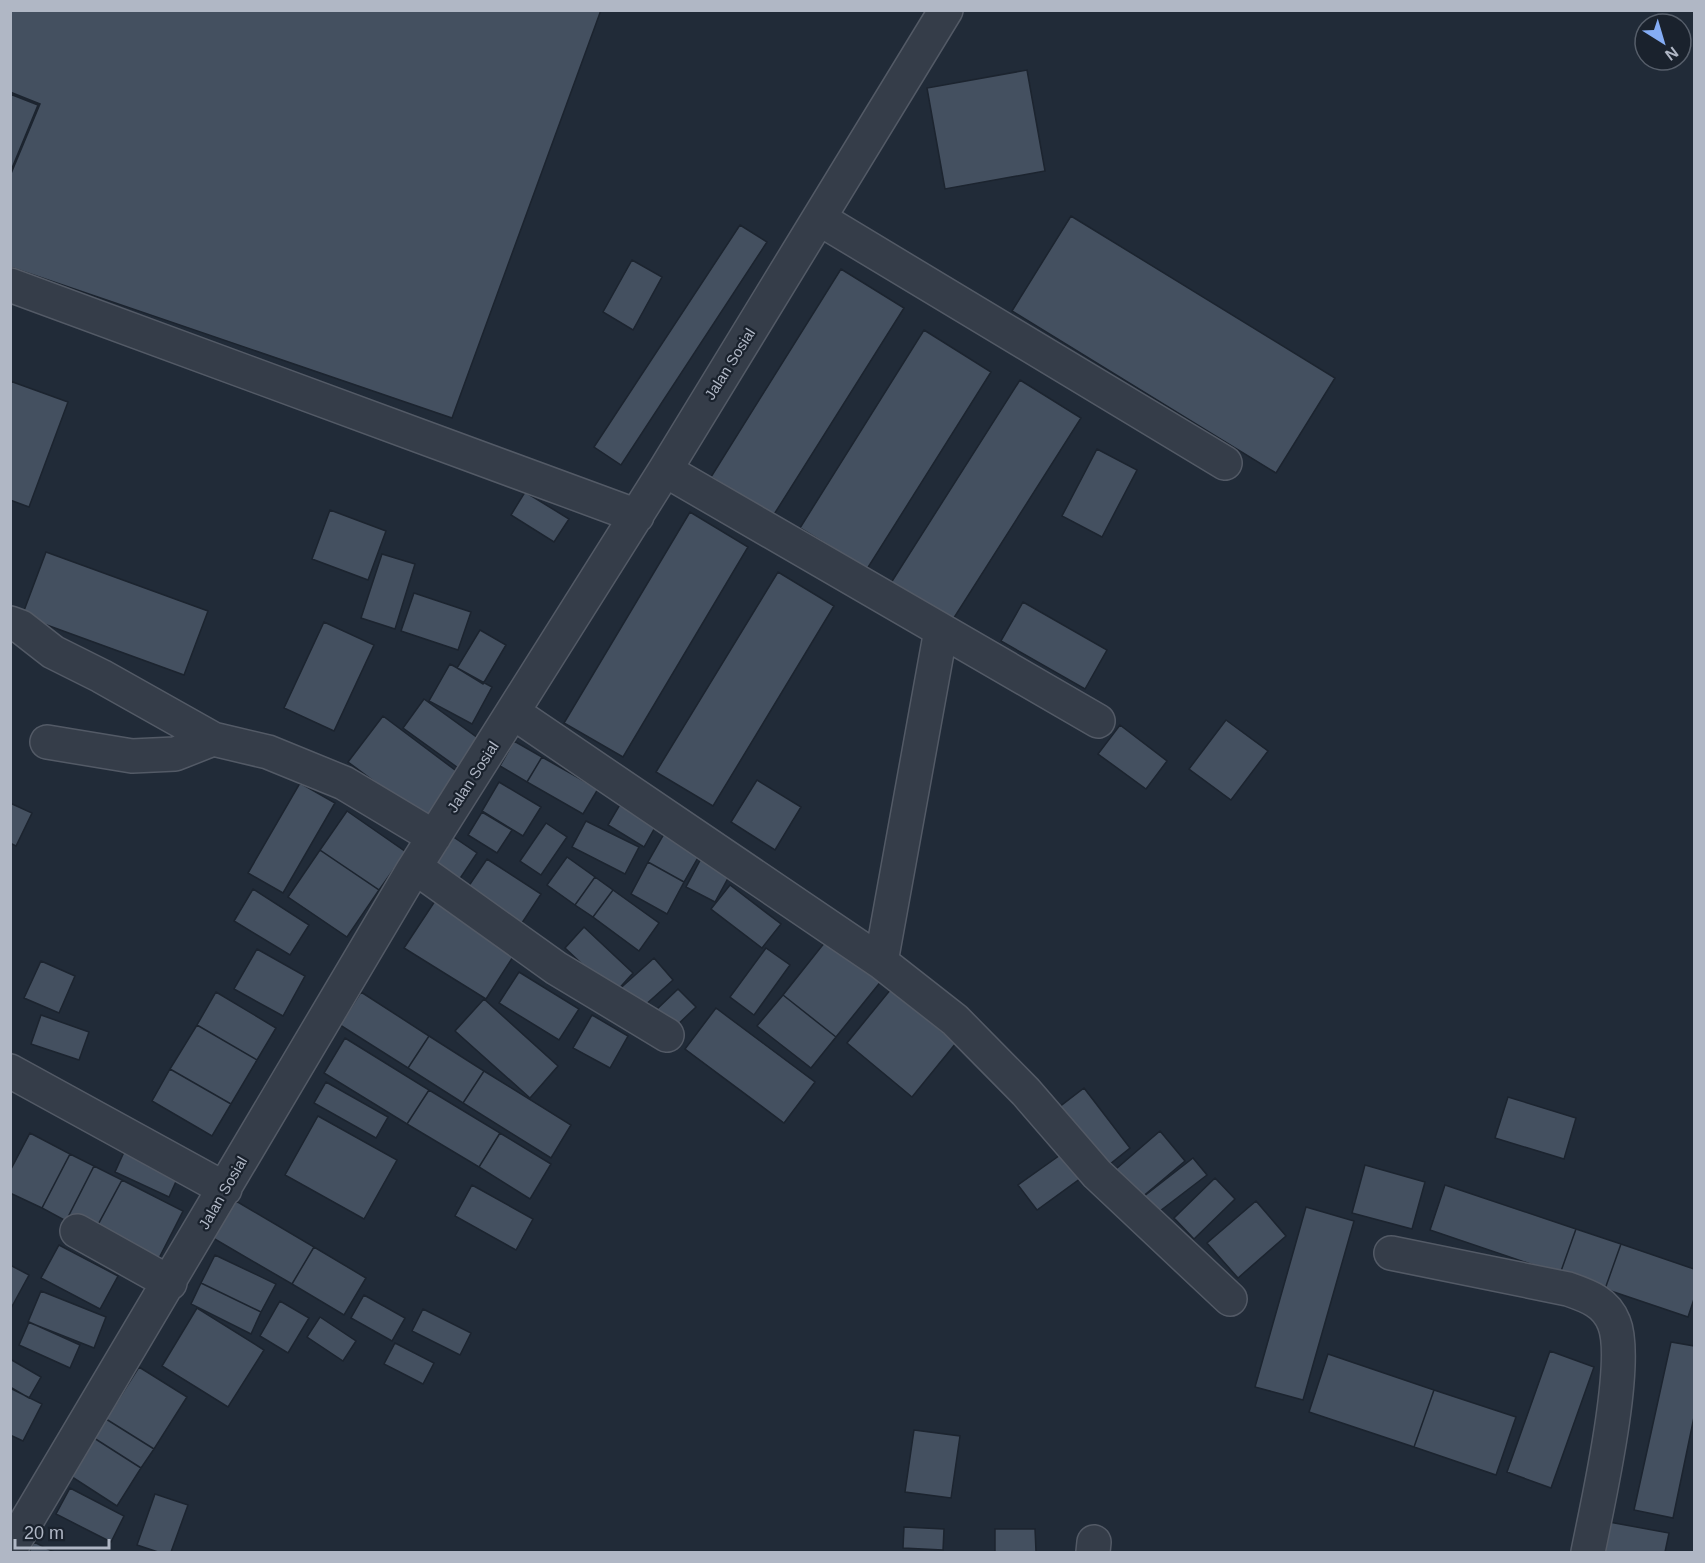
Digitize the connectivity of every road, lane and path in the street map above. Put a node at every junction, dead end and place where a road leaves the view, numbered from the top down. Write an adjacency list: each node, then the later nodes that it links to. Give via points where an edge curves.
1 (946, 10): 2 (street, Jalan Sosial)
2 (820, 219): 4 (street); 5 (street, Jalan Sosial)
3 (10, 285): 6 (street)
4 (1225, 463)
5 (665, 470): 6 (street, Jalan Sosial); 8 (street)
6 (636, 516): 9 (street, Jalan Sosial)
7 (10, 623): 11 (street, via 53,652)
8 (941, 630): 10 (street); 15 (street)
9 (514, 713): 13 (street, Jalan Sosial); 15 (street)
10 (1098, 721)
11 (213, 739): 12 (street, via 175,754 132,756); 13 (street, via 268,752 344,783)
12 (47, 742)
13 (434, 837): 14 (street, Jalan Sosial)
14 (415, 867): 16 (street, via 556,968); 18 (street, Jalan Sosial)
15 (881, 962): 22 (street, via 955,1020 992,1055 1097,1174)
16 (667, 1035)
17 (10, 1071): 18 (street)
18 (225, 1189): 21 (street, Jalan Sosial)
19 (77, 1231): 21 (street)
20 (1391, 1253): 24 (street, via 1592,1297 1603,1306 1614,1323 1619,1344 1615,1399)
21 (170, 1282): 23 (street, Jalan Sosial)
22 (1230, 1299)
23 (10, 1549)
24 (1588, 1552)

